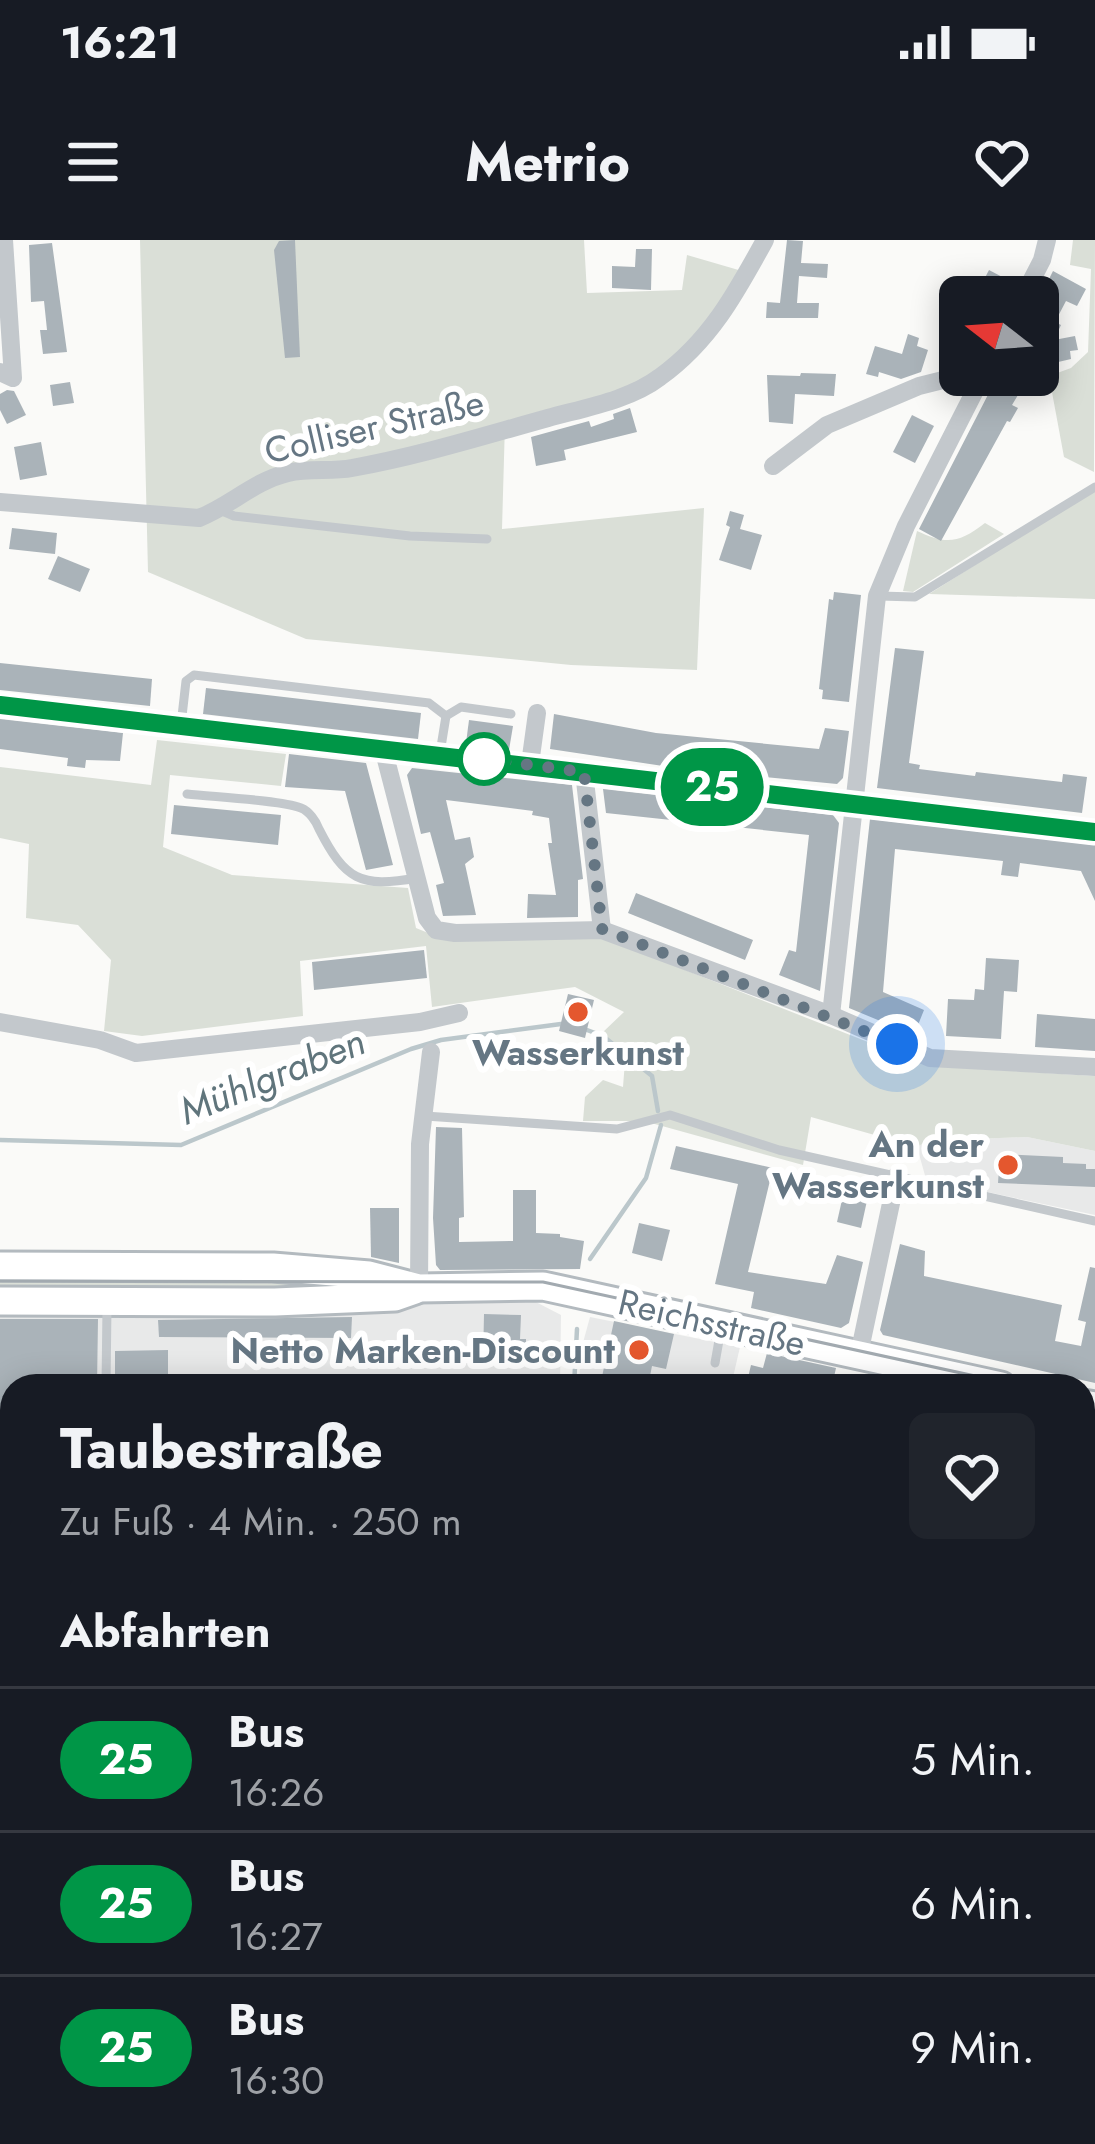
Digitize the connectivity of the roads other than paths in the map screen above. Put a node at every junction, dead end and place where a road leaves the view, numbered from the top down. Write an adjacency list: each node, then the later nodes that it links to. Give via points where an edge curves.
1 (4, 240): 5 (street, via 13,378)
2 (765, 240): 11 (street, Colliser Straße, via 724,313 656,381 453,445 289,473)
3 (1047, 240): 4 (street)
4 (1032, 276)
5 (0, 372)
6 (939, 381): 8 (street, via 827,425)
7 (972, 396): 13 (street)
8 (773, 466)
9 (1095, 487): 13 (lane, via 915,597)
10 (0, 502): 11 (street, Colliser Straße, via 199,518)
11 (220, 510): 12 (lane)
12 (487, 539)
13 (877, 596): 24 (street)
14 (0, 705): 18 (street)
15 (537, 713): 21 (street)
16 (511, 714): 17 (lane, via 461,707)
17 (446, 716): 18 (lane, via 429,703 194,675 186,681); 20 (lane)
18 (181, 725): 19 (street)
19 (383, 748): 20 (street); 26 (street)
20 (440, 753): 21 (street)
21 (530, 764): 22 (street)
22 (584, 772): 24 (street); 27 (street)
23 (187, 794): 26 (lane, via 301,808 354,878)
24 (854, 803): 25 (street); 29 (street)
25 (1095, 832)
26 (417, 878): 27 (street, via 436,930)
27 (602, 929): 29 (street)
28 (459, 1012): 30 (street, via 136,1053)
29 (831, 1015): 32 (street, via 930,1058)
30 (0, 1022)
31 (431, 1052): 33 (street)
32 (1095, 1067)
33 (425, 1116): 34 (lane, via 617,1129 670,1115); 37 (street)
34 (897, 1175): 35 (lane); 41 (street)
35 (1095, 1221)
36 (0, 1266): 37 (main road, Reichsstraße, via 273,1267)
37 (419, 1288): 39 (main road, Reichsstraße, via 381,1298); 40 (main road, Reichsstraße, via 543,1286)
38 (0, 1301): 39 (main road, Reichsstraße)
39 (107, 1301): 43 (lane)
40 (722, 1324): 41 (main road, Reichsstraße); 42 (lane)
41 (858, 1357): 44 (main road, Reichsstraße)
42 (715, 1363)
43 (106, 1374)
44 (942, 1374)

